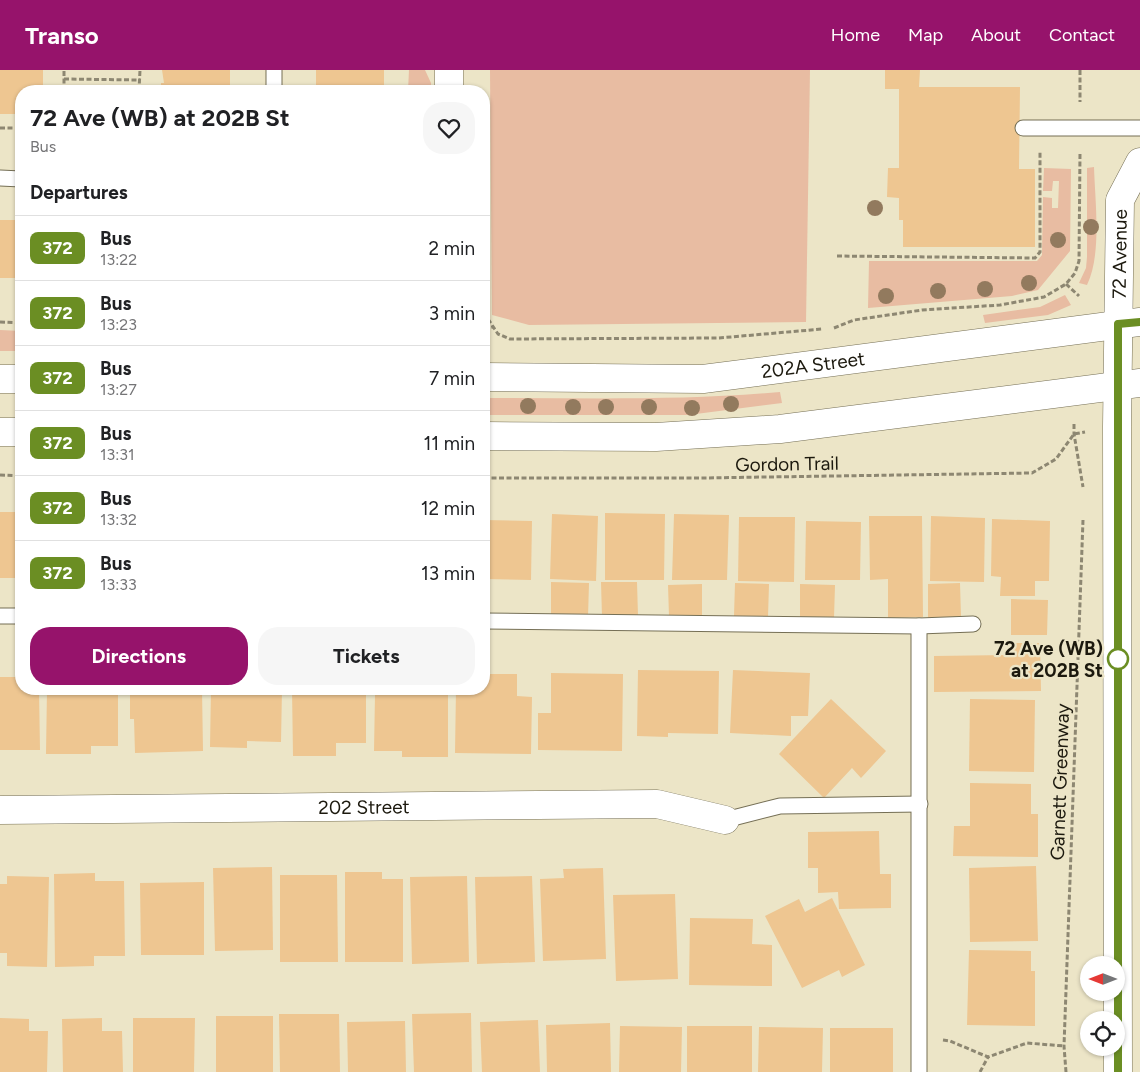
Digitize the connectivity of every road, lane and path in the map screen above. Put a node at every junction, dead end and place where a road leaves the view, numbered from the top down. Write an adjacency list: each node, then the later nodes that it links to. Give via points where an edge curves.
1 (64, 70): 6 (path)
2 (140, 70): 7 (path)
3 (274, 70): 10 (lane)
4 (449, 70): 11 (main road)
5 (1080, 70): 17 (path)
6 (64, 79): 7 (path); 8 (path)
7 (140, 80): 9 (path)
8 (64, 85)
9 (140, 85)
10 (274, 85)
11 (449, 85)
12 (0, 128): 13 (path)
13 (15, 128)
14 (1023, 128): 16 (lane)
15 (1140, 128): 17 (lane)
16 (1040, 129): 17 (lane); 21 (path, via 1040,252 1035,258)
17 (1080, 129): 22 (path, via 1079,261)
18 (1140, 162): 27 (main road, 72 Avenue, via 1120,200)
19 (0, 178): 20 (lane)
20 (15, 179)
21 (837, 256)
22 (1066, 284): 23 (path); 28 (path, via 1044,297 1000,305 922,310 782,334 720,338 510,339 498,334)
23 (1079, 296)
24 (0, 322): 26 (path)
25 (490, 322): 28 (path)
26 (15, 323)
27 (1129, 323): 30 (main road, 202A Street, via 703,379); 33 (main road, 72 Avenue)
28 (493, 326): 29 (path)
29 (490, 327)
30 (490, 377)
31 (0, 379): 32 (main road)
32 (15, 379)
33 (1129, 385): 36 (main road, via 780,429 656,437); 56 (main road, 72 Avenue)
34 (0, 432): 35 (main road)
35 (15, 432)
36 (490, 436)
37 (0, 475): 38 (path)
38 (15, 476)
39 (490, 478): 40 (path, Gordon Trail, via 1032,473 1056,459 1074,434)
40 (1084, 490)
41 (1083, 510): 51 (path, Garnett Greenway)
42 (0, 616): 43 (lane)
43 (15, 616)
44 (490, 621): 46 (lane)
45 (973, 624): 46 (lane)
46 (919, 626): 47 (lane)
47 (920, 804): 49 (lane, via 780,806); 50 (lane)
48 (0, 810): 49 (main road, 202 Street, via 658,804)
49 (725, 820)
50 (920, 1039): 52 (path, via 950,1041); 53 (lane)
51 (1064, 1046): 52 (path, via 1027,1043); 55 (path, Garnett Greenway)
52 (988, 1057): 54 (path)
53 (919, 1072)
54 (980, 1072)
55 (1066, 1072)
56 (1118, 1072)

